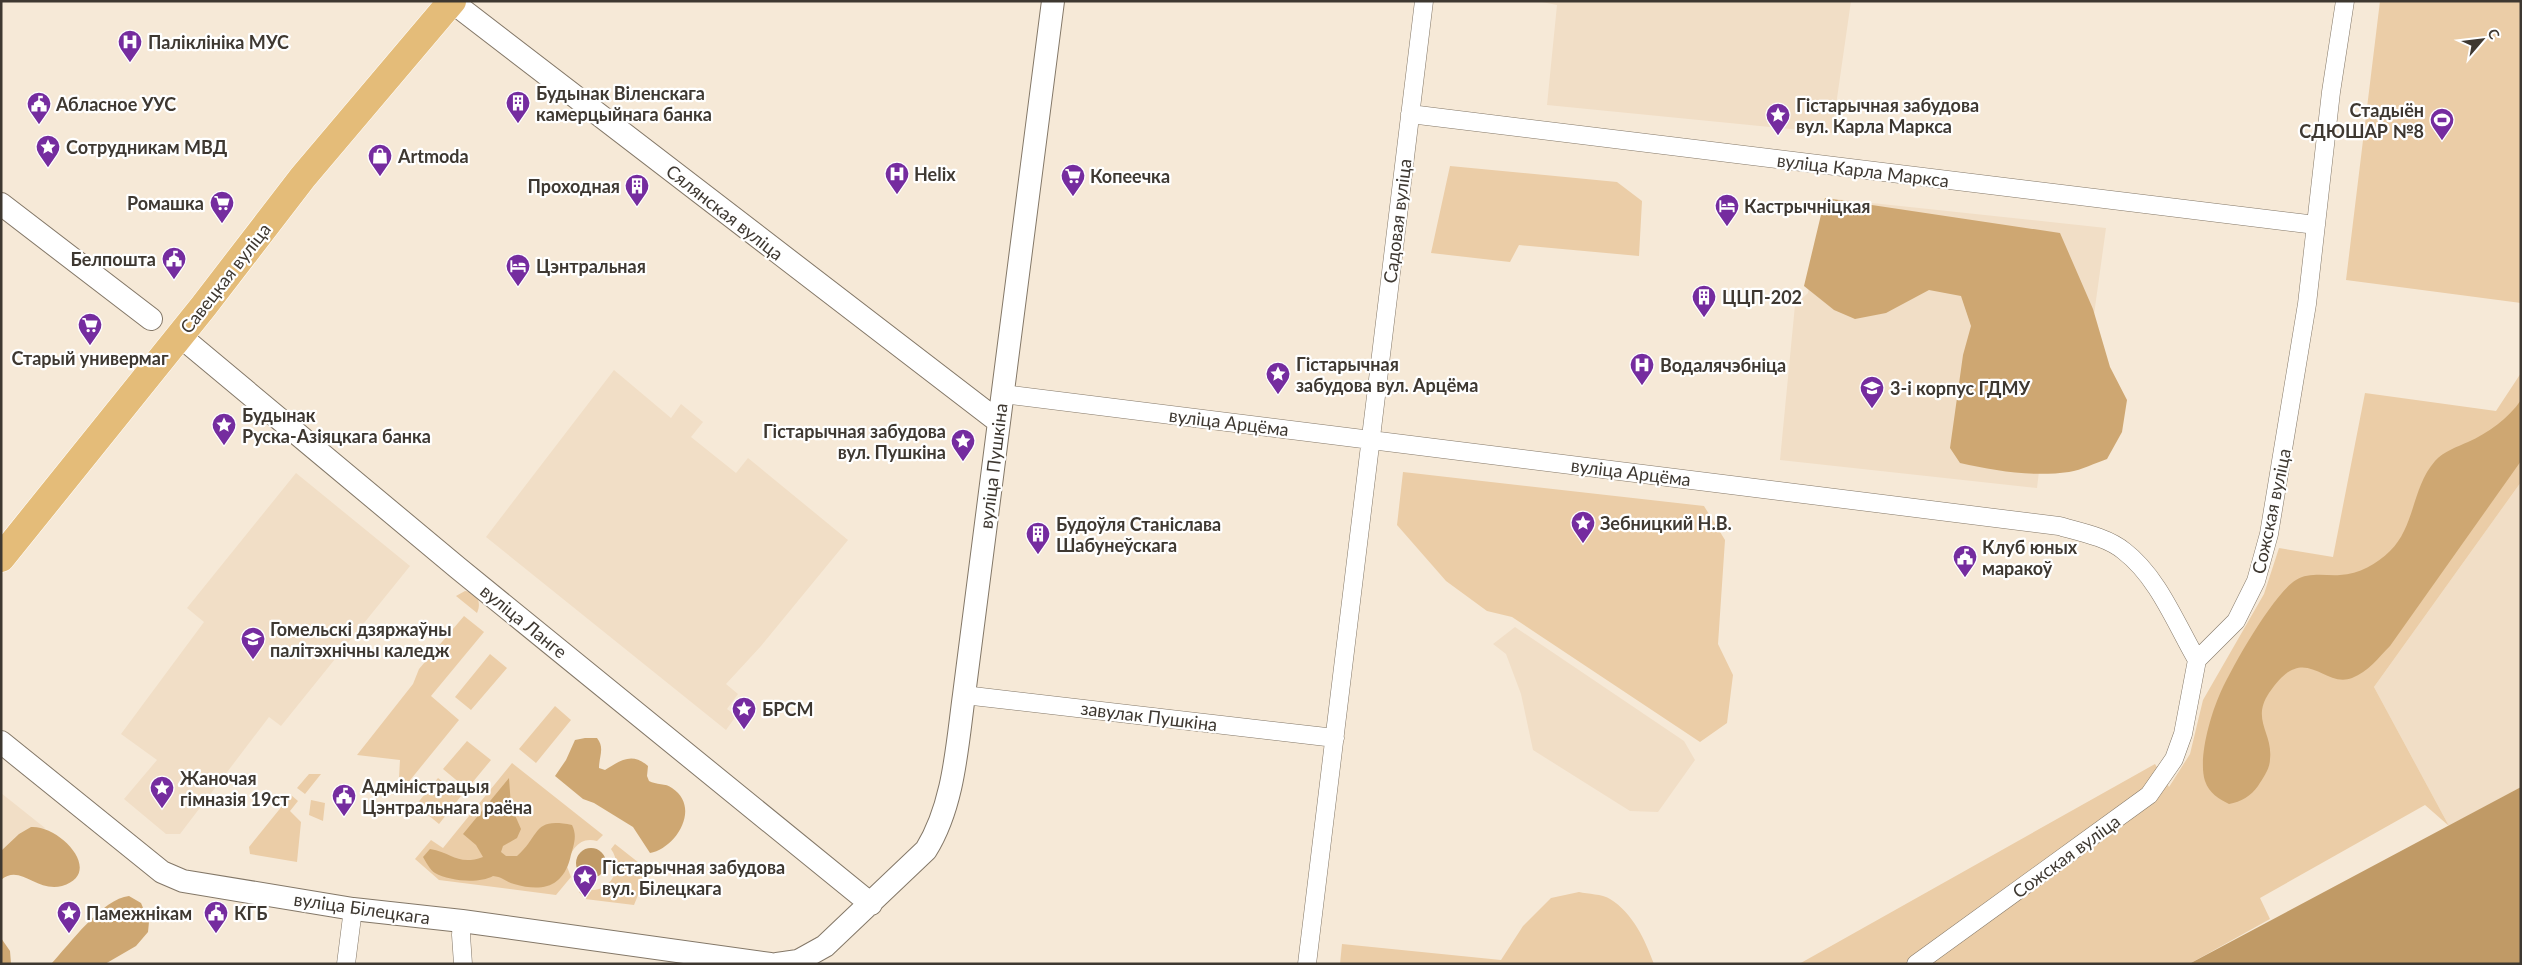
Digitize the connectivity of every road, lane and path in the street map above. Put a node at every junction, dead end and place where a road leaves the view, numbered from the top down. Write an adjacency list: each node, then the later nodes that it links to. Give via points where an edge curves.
1 (452, 1): 9 (main road, Савецкая вуліца, via 303,177); 11 (street, Сялянская вуліца)
2 (1053, 1): 10 (street, вуліца Пушкіна)
3 (1424, 1): 5 (street, Садовая вуліца)
4 (2345, 1): 7 (street, Сожская вуліца)
5 (1410, 114): 7 (street, вуліца Карла Маркса); 12 (street, Садовая вуліца)
6 (1, 204): 8 (street)
7 (2316, 225): 14 (street, Сожская вуліца, via 2301,341 2269,534 2256,581 2236,621)
8 (151, 319)
9 (180, 336): 13 (main road, Савецкая вуліца); 18 (street, вуліца Ланге, via 458,568)
10 (1003, 394): 11 (street, вуліца Пушкіна); 12 (street, вуліца Арцёма)
11 (999, 422): 15 (street, вуліца Пушкіна)
12 (1371, 440): 14 (street, вуліца Арцёма, via 2059,526 2093,536 2123,550 2148,574); 16 (street)
13 (1, 558)
14 (2197, 660): 26 (street, Сожская вуліца, via 2183,734 2174,759 2149,795)
15 (964, 695): 16 (street, завулак Пушкіна); 18 (street, вуліца Пушкіна, via 948,794 937,832 926,850)
16 (1334, 738): 25 (street)
17 (1, 742): 19 (street, вуліца Білецкага, via 162,872 183,881)
18 (871, 904): 24 (street, via 816,953 798,961)
19 (352, 909): 20 (street, вуліца Білецкага); 21 (street)
20 (462, 921): 22 (street); 23 (street, вуліца Білецкага)
21 (346, 964)
22 (463, 964)
23 (770, 964)
24 (778, 964)
25 (1307, 964)
26 (1916, 964)

